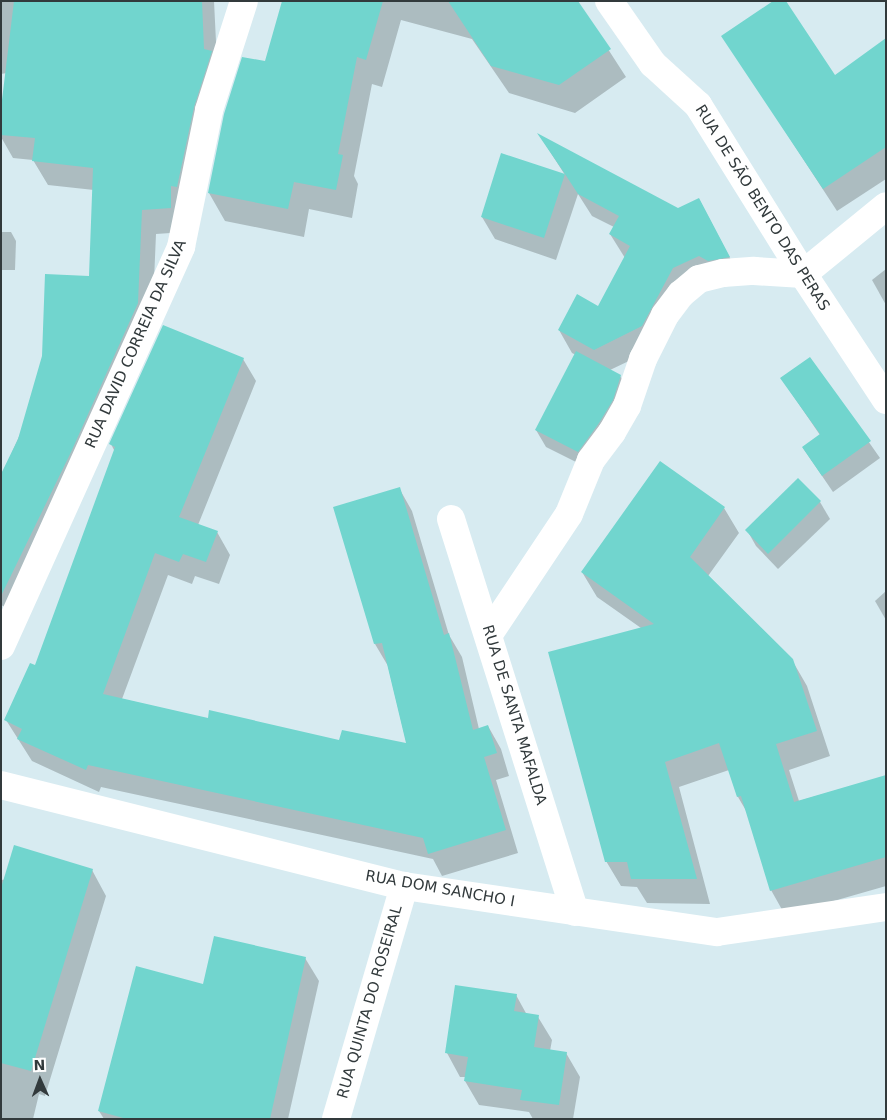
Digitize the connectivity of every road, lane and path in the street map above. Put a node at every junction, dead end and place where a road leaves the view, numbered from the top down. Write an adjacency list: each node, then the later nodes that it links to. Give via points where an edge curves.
1 (244, 1): 8 (street, RUA DAVID CORREIA DA SILVA, via 209,110 181,248)
2 (609, 1): 4 (street, RUA DE SÃO BENTO DAS PERAS, via 653,64 698,105)
3 (886, 206): 4 (street)
4 (803, 274): 5 (street, RUA DE SÃO BENTO DAS PERAS); 7 (street, via 722,272 699,279 681,294 665,315 643,359 627,406 590,460 569,514)
5 (886, 400)
6 (451, 519): 7 (street, RUA DE SANTA MAFALDA)
7 (489, 634): 12 (street, RUA DE SANTA MAFALDA)
8 (1, 646)
9 (1, 785): 10 (street, RUA DOM SANCHO I)
10 (404, 886): 12 (street, RUA DOM SANCHO I); 13 (street, RUA QUINTA DO ROSEIRAL)
11 (886, 907): 12 (street, RUA DOM SANCHO I, via 717,932)
12 (575, 912)
13 (336, 1119)

